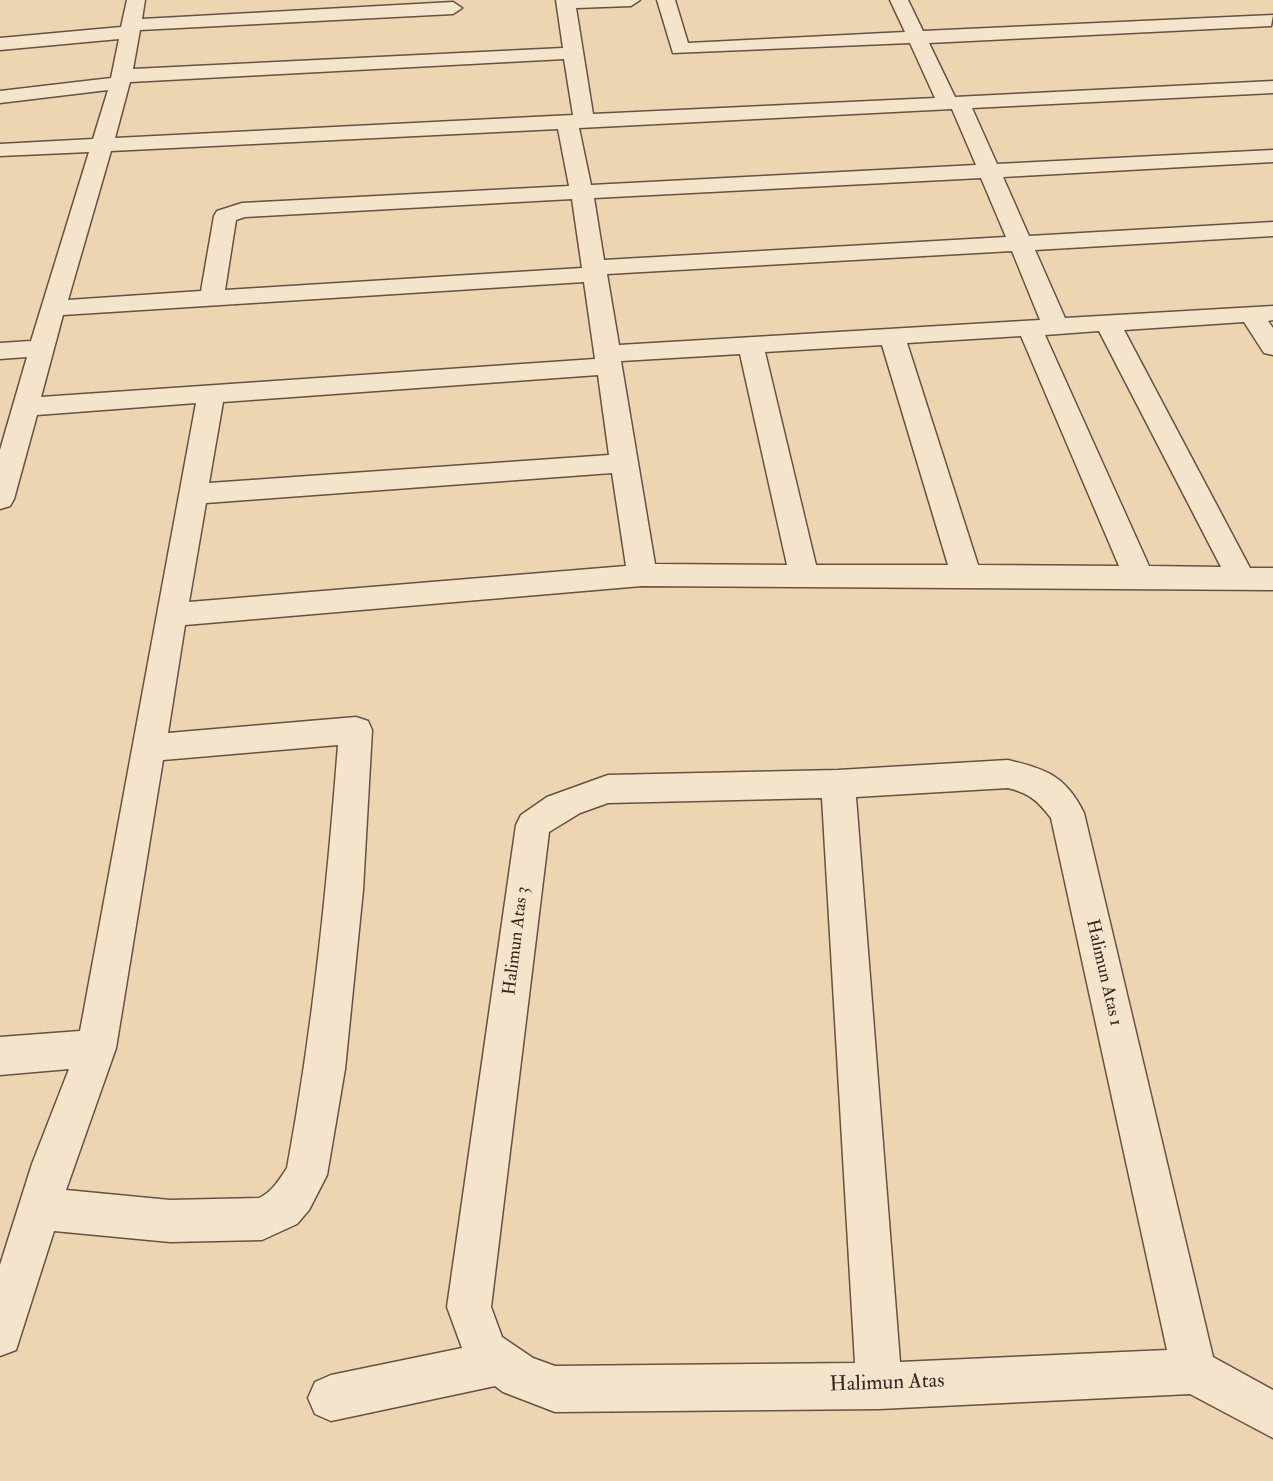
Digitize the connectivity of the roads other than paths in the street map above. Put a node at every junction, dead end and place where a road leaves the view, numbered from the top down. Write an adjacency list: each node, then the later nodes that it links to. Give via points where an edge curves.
1 (136, 0): 9 (street)
2 (631, 0): 6 (street)
3 (666, 0): 10 (street, via 680,49)
4 (899, 0): 10 (street)
5 (1254, 0): 8 (street)
6 (565, 2): 12 (street)
7 (453, 4): 9 (street); 13 (street)
8 (1272, 21): 10 (street)
9 (130, 28): 11 (street); 14 (street)
10 (916, 38): 17 (street)
11 (0, 44)
12 (572, 53): 13 (street); 18 (street)
13 (457, 59): 14 (street)
14 (120, 80): 16 (street); 19 (street)
15 (1273, 87): 17 (street)
16 (0, 97)
17 (954, 104): 18 (street); 22 (street)
18 (575, 123): 19 (street); 23 (street)
19 (102, 145): 20 (street); 28 (street)
20 (0, 150)
21 (1273, 156): 22 (street)
22 (991, 172): 23 (street); 25 (street)
23 (582, 193): 26 (street); 27 (street, via 231,212 225,216)
24 (1273, 230): 25 (street)
25 (1023, 246): 26 (street); 31 (street)
26 (594, 271): 27 (street); 37 (street)
27 (212, 298): 28 (street)
28 (53, 308): 35 (street)
29 (1262, 314): 30 (street); 34 (street)
30 (1108, 324): 31 (street); 47 (street)
31 (1043, 327): 32 (street); 46 (street)
32 (891, 337): 33 (street); 45 (street)
33 (751, 345): 37 (street); 44 (street)
34 (1273, 347)
35 (41, 348): 36 (street); 39 (street)
36 (0, 351)
37 (609, 360): 38 (street); 40 (street)
38 (211, 392): 39 (street); 41 (street)
39 (26, 407): 42 (street)
40 (624, 463): 41 (street); 43 (street)
41 (193, 494): 49 (street)
42 (0, 499)
43 (642, 575): 44 (street); 49 (street)
44 (804, 575): 45 (street)
45 (966, 576): 46 (street)
46 (1139, 577): 47 (street)
47 (1241, 578): 48 (street)
48 (1273, 579)
49 (172, 615): 50 (street)
50 (148, 748): 52 (street); 54 (street, via 356,730 345,890 326,1057 306,1175 282,1209 262,1219 170,1221)
51 (838, 784): 56 (street, Halimun Atas 3, via 608,789 575,798 533,825 469,1307 486,1352); 57 (street, Halimun Atas 1, via 1008,774 1036,781 1050,791 1067,813); 58 (street)
52 (96, 1048): 53 (street); 54 (street)
53 (0, 1056)
54 (39, 1208): 55 (street)
55 (0, 1334)
56 (497, 1361): 58 (street, Halimun Atas, via 519,1376 555,1389); 59 (street)
57 (1194, 1371): 58 (street, Halimun Atas); 60 (street)
58 (879, 1386)
59 (331, 1398)
60 (1273, 1415)

